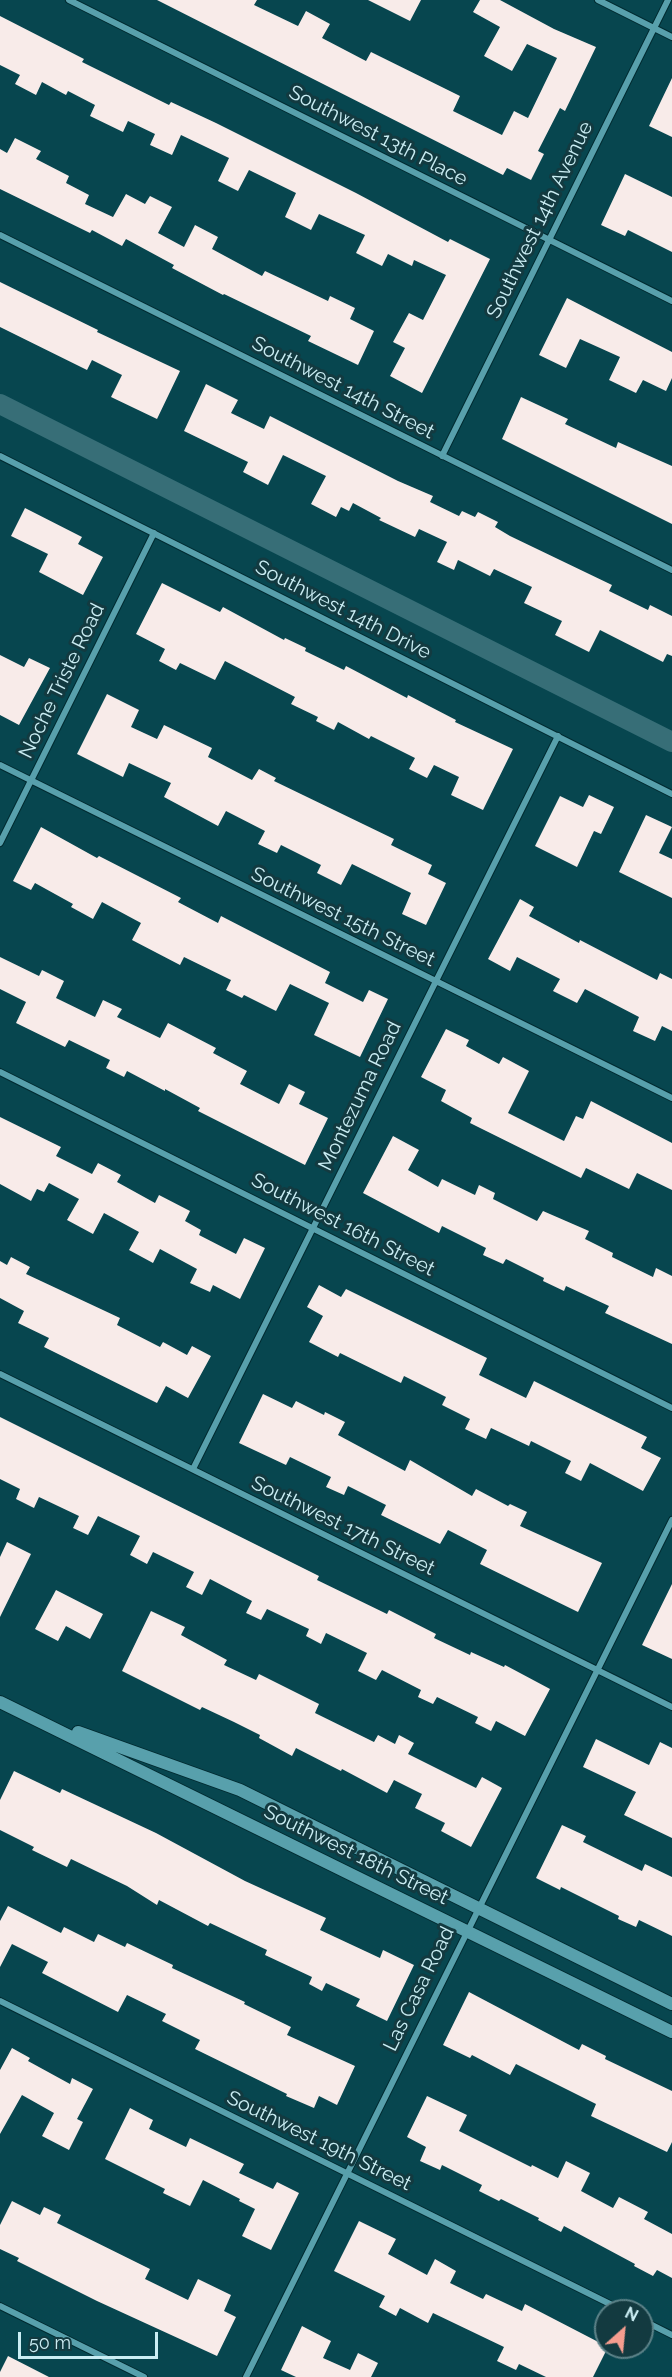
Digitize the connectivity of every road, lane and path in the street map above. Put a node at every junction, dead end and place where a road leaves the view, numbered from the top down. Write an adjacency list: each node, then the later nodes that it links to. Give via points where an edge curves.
1 (69, 0): 7 (street, Southwest 13th Place)
2 (598, 0): 4 (street)
3 (668, 0): 4 (street, Southwest 14th Avenue)
4 (654, 28): 5 (street); 7 (street, Southwest 14th Avenue)
5 (672, 37)
6 (0, 235): 10 (street, Southwest 14th Street)
7 (548, 240): 8 (street, Southwest 13th Place); 10 (street, Southwest 14th Avenue)
8 (672, 301)
9 (0, 456): 11 (street, Southwest 14th Drive)
10 (442, 456): 12 (street, Southwest 14th Street)
11 (154, 533): 13 (street, Southwest 14th Drive); 15 (street, Noche Triste Road)
12 (672, 570)
13 (558, 736): 16 (street, Southwest 14th Drive); 18 (street, Montezuma Road)
14 (0, 765): 15 (street, Southwest 15th Street)
15 (31, 781): 17 (street, Noche Triste Road); 18 (street, Southwest 15th Street)
16 (672, 794)
17 (0, 843)
18 (436, 981): 20 (street, Southwest 15th Street); 21 (street, Montezuma Road)
19 (0, 1072): 21 (street, Southwest 16th Street)
20 (672, 1098)
21 (313, 1228): 23 (street, Southwest 16th Street); 24 (street, Montezuma Road)
22 (0, 1374): 24 (street, Southwest 17th Street)
23 (672, 1407)
24 (193, 1470): 26 (street, Southwest 17th Street)
25 (672, 1520): 26 (street, Las Casa Road)
26 (597, 1670): 28 (street, Southwest 17th Street); 30 (street, Las Casa Road)
27 (0, 1702): 29 (main road, Southwest 18th Street)
28 (672, 1707)
29 (23, 1712): 30 (main road, Southwest 18th Street, via 240,1790); 31 (main road, Southwest 18th Street)
30 (478, 1908): 31 (street, Las Casa Road); 33 (main road, Southwest 18th Street)
31 (466, 1931): 34 (main road, Southwest 18th Street); 35 (street, Las Casa Road)
32 (0, 2001): 35 (street, Southwest 19th Street)
33 (672, 2004)
34 (672, 2032)
35 (347, 2174): 36 (street, Southwest 19th Street); 41 (street, Las Casa Road)
36 (600, 2299)
37 (0, 2306): 40 (street)
38 (654, 2326): 39 (street)
39 (672, 2335)
40 (144, 2377)
41 (246, 2377)

